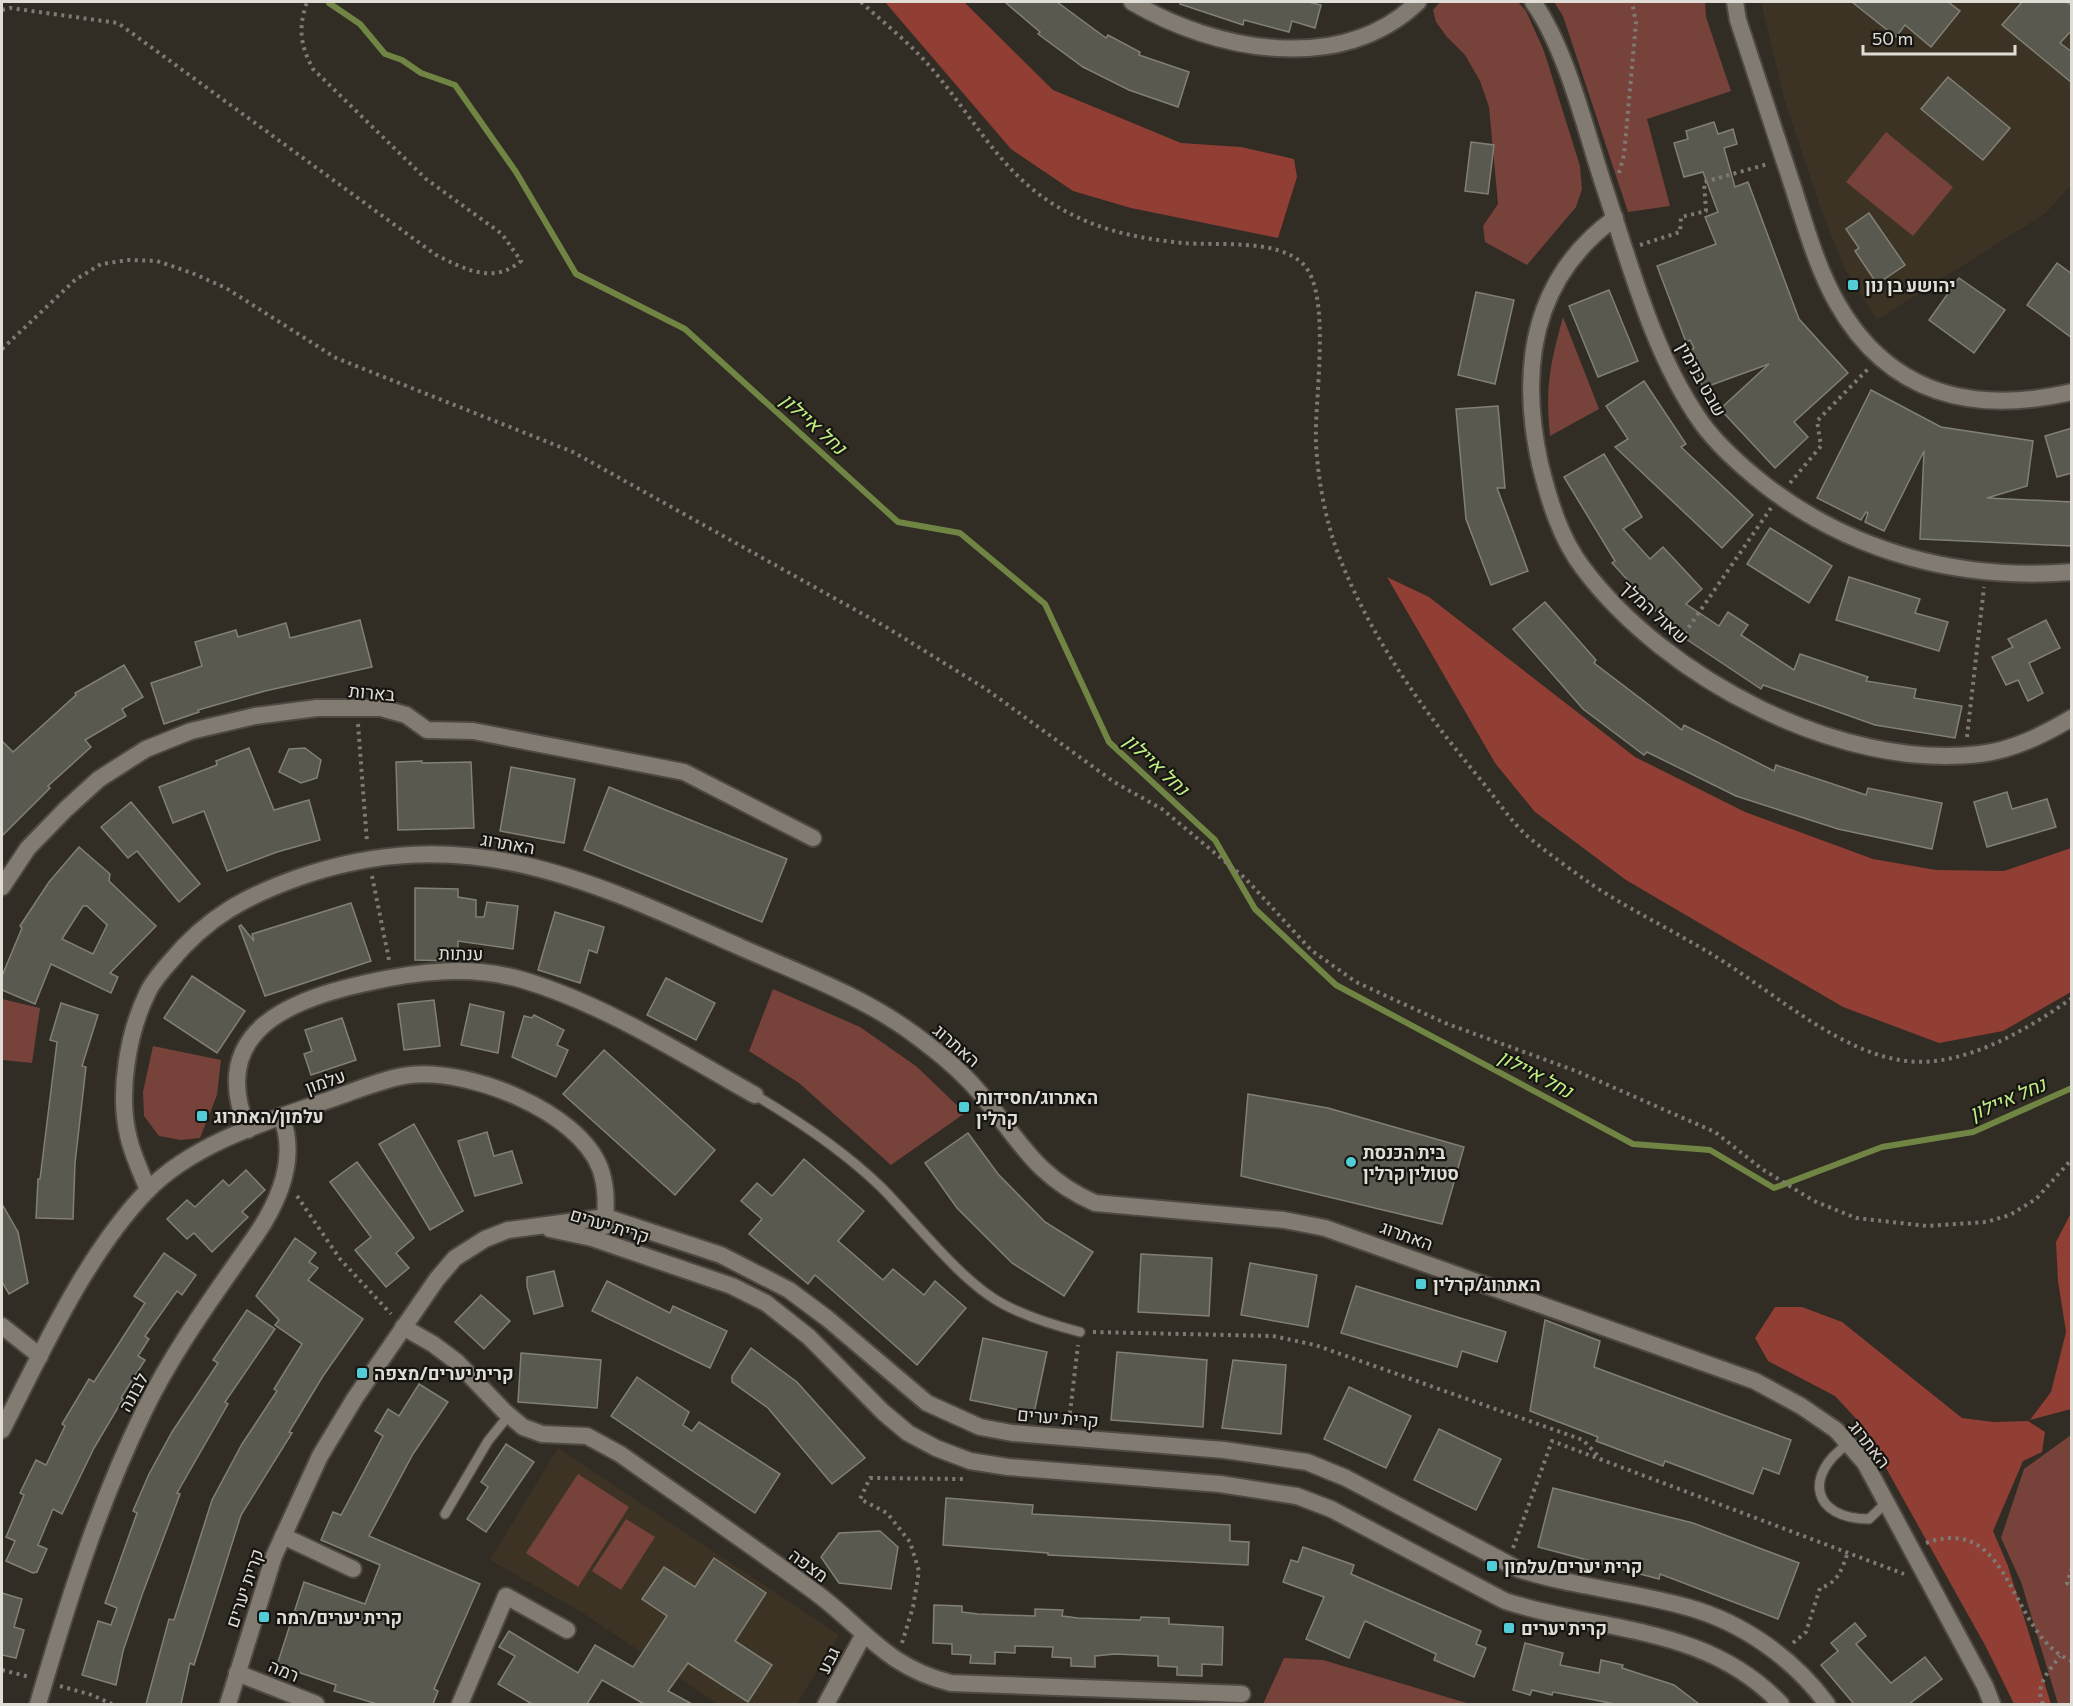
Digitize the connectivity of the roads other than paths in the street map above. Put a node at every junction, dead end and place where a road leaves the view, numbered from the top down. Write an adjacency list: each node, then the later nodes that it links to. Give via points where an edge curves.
1 (1131, 2): 2 (street, via 1212,38 1254,47 1290,49 1323,46 1373,31 1405,14)
2 (1418, 2)
3 (1533, 2): 5 (street, שבט בנימין, via 1562,61)
4 (1735, 2): 6 (street, via 1810,241 1837,303 1861,337 1897,369 1945,395 2010,402)
5 (1612, 210): 7 (street, שבט בנימין, via 1651,324 1686,397 1701,422 1744,468 1797,507 1865,544 1902,557 1986,571 2037,575); 8 (street, שאול המלך, via 1556,281 1545,305 1530,369 1530,407 1546,489 1561,530 1582,567 1604,594 1701,676 1769,712 1854,743 1903,753 1965,755 2019,745)
6 (2072, 392)
7 (2072, 572)
8 (2072, 718)
9 (813, 838): 10 (street, בארות, via 684,772 473,730 427,730 406,716 381,708 317,708 255,716 191,731 146,749 99,779 66,809 28,848)
10 (2, 887)
11 (755, 1095): 13 (street, ענתות, via 570,997 488,972 450,970 332,990 285,1008 266,1021 249,1042 238,1065 236,1088); 20 (lane, via 803,1124 879,1185 966,1274 1001,1303 1045,1323)
12 (281, 1116): 13 (street, עלמון); 15 (street, עלמון, via 411,1074 457,1078 509,1092 566,1124 585,1143 606,1188); 33 (street, לבונה, via 287,1129 284,1178 265,1222 216,1292 145,1408 93,1532)
13 (248, 1130): 14 (street, עלמון, via 181,1162)
14 (148, 1190): 21 (street, עלמון, via 71,1297); 24 (street, האתרוג, via 127,1132 126,1075 130,1054 148,991 198,930 231,906 329,867 399,855 510,861 573,876 635,900 866,1003 913,1033 969,1081 1045,1173 1070,1192 1095,1203 1284,1220 1335,1232 1755,1381 1801,1406 1836,1430)
15 (606, 1217): 16 (street, קרית יערים); 17 (street, עלמון); 39 (street, קרית יערים, via 721,1255 789,1290 927,1404 951,1416 1001,1431 1224,1450 1307,1462 1346,1478 1507,1563 1543,1577 1687,1607 1728,1622 1761,1641)
16 (534, 1227): 17 (street, קרית יערים); 19 (street, קרית יערים, via 508,1230 455,1258)
17 (605, 1242): 38 (street, קרית יערים, via 732,1286 766,1303 809,1337 908,1432 970,1461 1220,1484 1297,1496 1331,1509 1505,1601 1678,1640 1713,1653 1742,1670)
18 (2, 1326): 21 (street)
19 (403, 1327): 22 (street, מצפה, via 457,1362); 27 (street, קרית יערים, via 321,1456)
20 (1080, 1332)
21 (40, 1356): 23 (street, עלמון)
22 (509, 1415): 26 (lane); 30 (street, מצפה, via 542,1434 587,1436 620,1454 816,1593)
23 (2, 1430)
24 (1848, 1444): 25 (street, האתרוג, via 1865,1462); 25 (lane, via 1822,1467 1818,1483 1824,1500 1840,1515 1853,1519 1869,1519)
25 (1887, 1502): 40 (street, האתרוג)
26 (445, 1515)
27 (283, 1536): 28 (street); 31 (street, קרית יערים)
28 (353, 1569)
29 (567, 1630): 36 (street, via 506,1596)
30 (864, 1634): 32 (street, מצפה, via 892,1659 923,1676 951,1683); 37 (street, גבע)
31 (237, 1673): 34 (street, קרית יערים); 35 (street, רמה)
32 (1242, 1694)
33 (38, 1704)
34 (228, 1704)
35 (316, 1704)
36 (460, 1704)
37 (826, 1704)
38 (1781, 1704)
39 (1827, 1704)
40 (1992, 1704)

